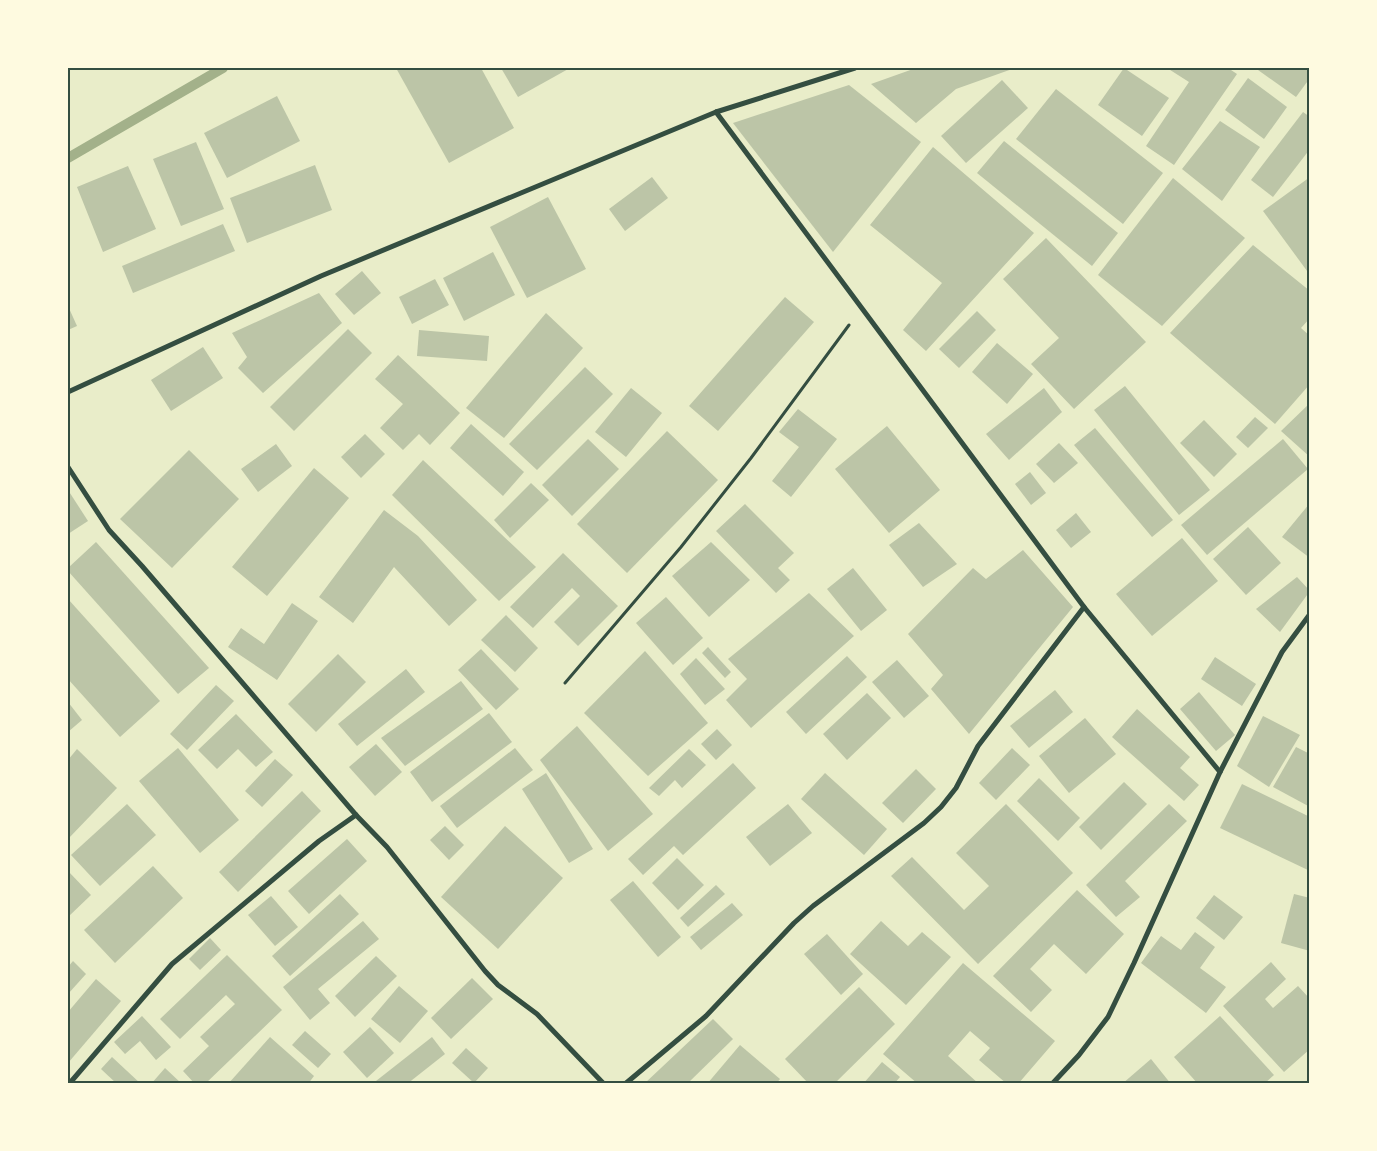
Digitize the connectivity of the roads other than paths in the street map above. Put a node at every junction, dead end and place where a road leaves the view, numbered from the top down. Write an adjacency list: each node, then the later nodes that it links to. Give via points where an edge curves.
1 (855, 68): 2 (street)
2 (716, 112): 3 (street, via 321,276); 5 (street)
3 (68, 392)
4 (68, 467): 8 (street, via 109,530)
5 (1084, 607): 7 (street); 11 (street, via 978,746 956,788 941,807 813,906 706,1016)
6 (1310, 614): 7 (street, via 1282,652)
7 (1220, 772): 12 (street, via 1108,1017)
8 (356, 815): 9 (street, via 319,841 172,964); 10 (street, via 387,847 485,972 537,1014)
9 (69, 1084)
10 (604, 1084)
11 (625, 1084)
12 (1052, 1084)

